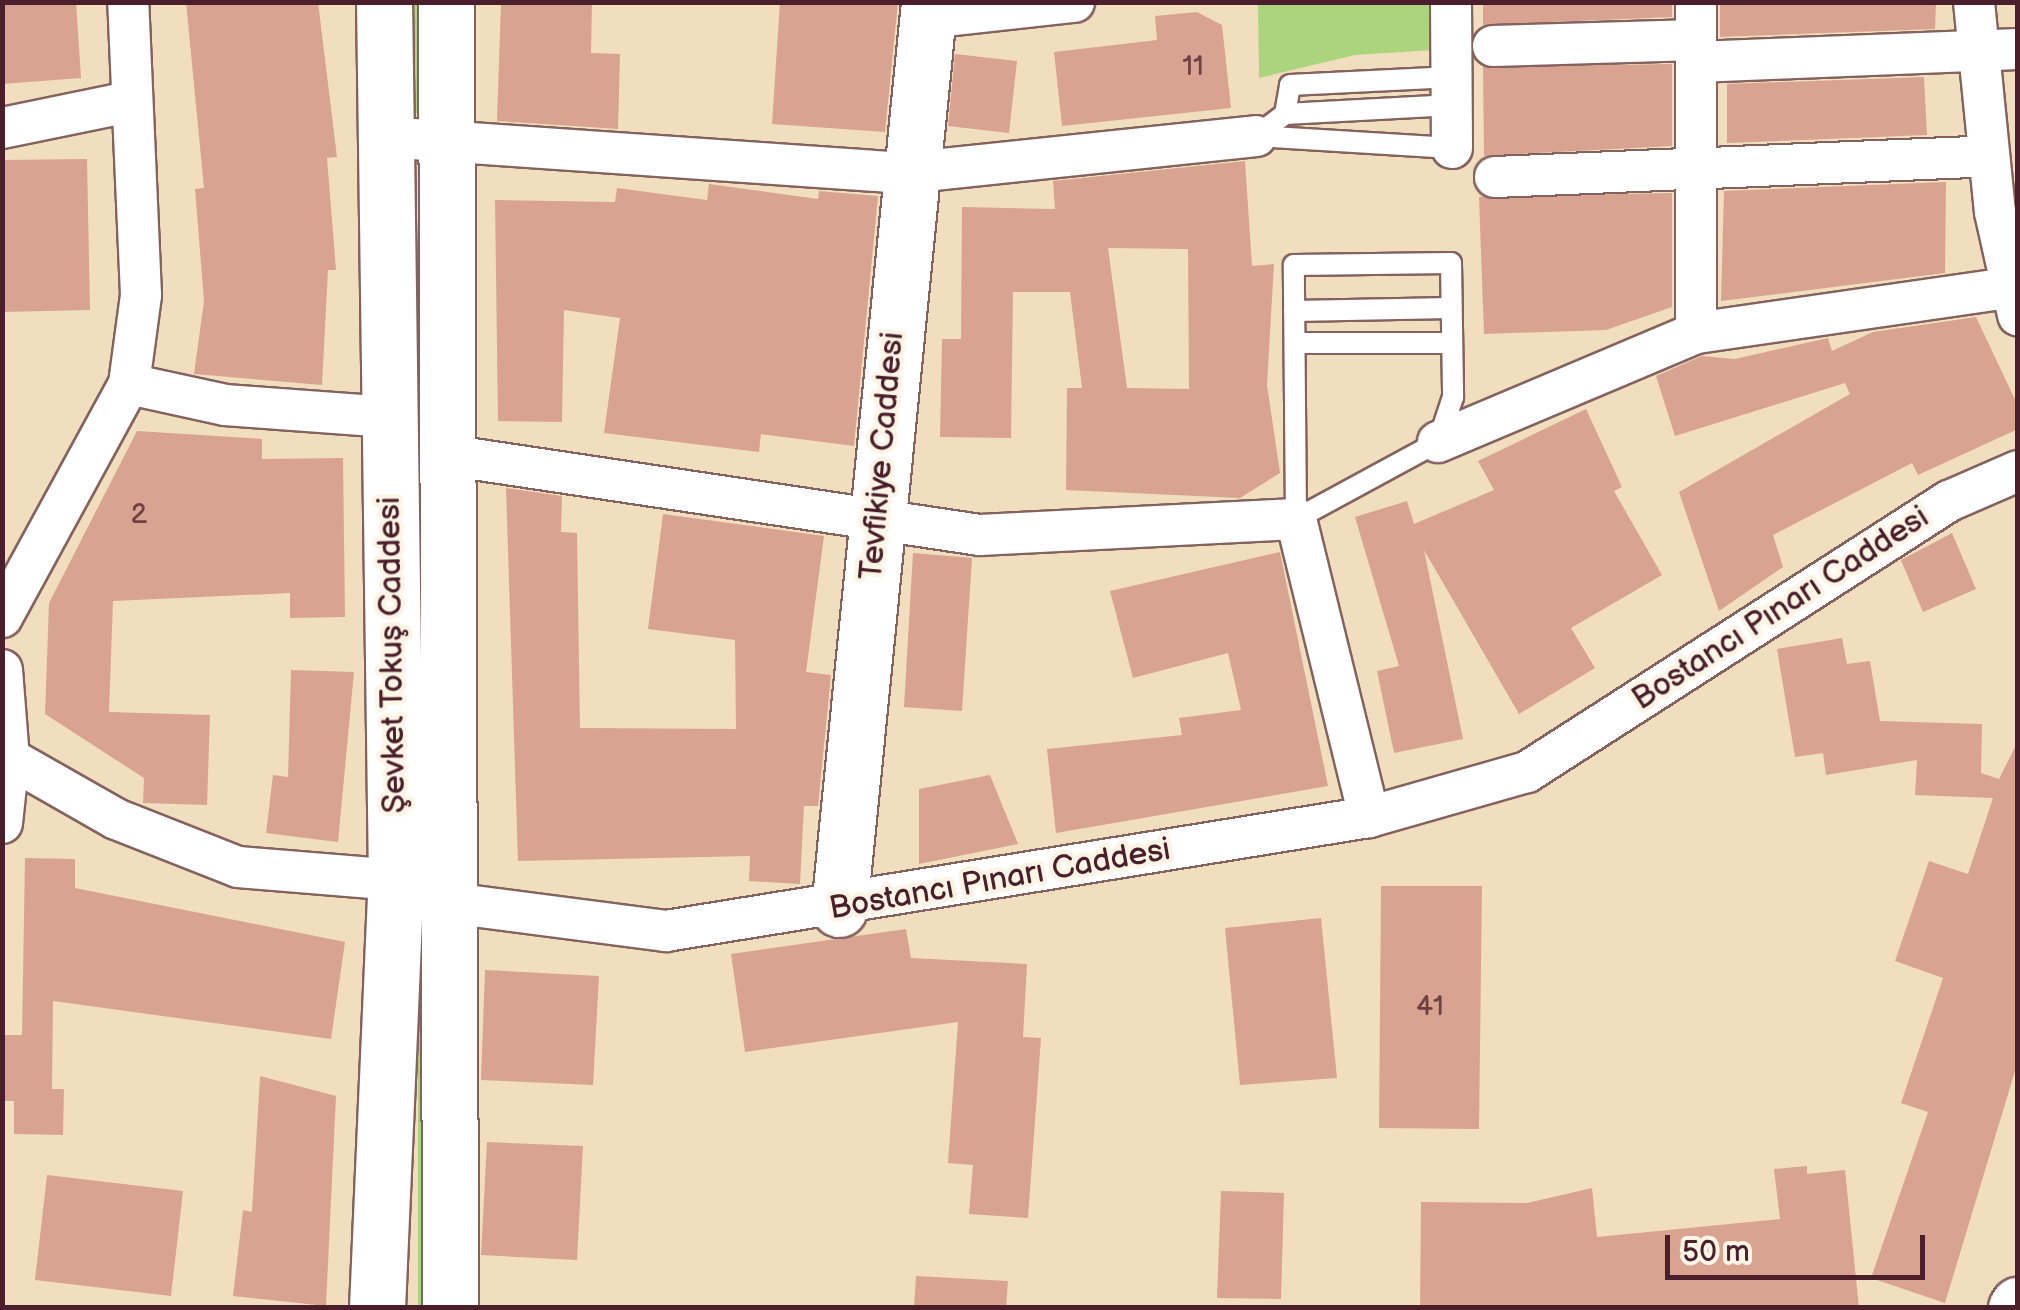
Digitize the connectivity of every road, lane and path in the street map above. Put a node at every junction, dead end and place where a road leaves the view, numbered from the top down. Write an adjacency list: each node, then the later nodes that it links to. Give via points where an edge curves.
1 (128, 2): 13 (street)
2 (384, 2): 16 (main road, Şevket Tokuş Caddesi)
3 (446, 2): 17 (main road, Şevket Tokuş Caddesi)
4 (1074, 2): 7 (street)
5 (1451, 2): 12 (street)
6 (1974, 2): 11 (street)
7 (928, 10): 20 (main road, Tevfikiye Caddesi)
8 (1696, 35): 9 (street); 11 (street); 21 (street)
9 (1493, 46)
10 (2018, 49): 11 (street)
11 (1977, 56): 19 (street)
12 (1453, 91): 14 (lane); 18 (street)
13 (129, 102): 15 (street); 29 (street, via 141,294)
14 (1270, 125): 18 (lane); 20 (street)
15 (2, 128)
16 (384, 138): 17 (street); 30 (main road, Şevket Tokuş Caddesi)
17 (452, 146): 20 (street); 32 (main road, Şevket Tokuş Caddesi)
18 (1452, 148)
19 (1988, 156): 21 (street); 23 (street)
20 (905, 173): 34 (main road, Tevfikiye Caddesi)
21 (1695, 173): 22 (street); 26 (street)
22 (1495, 177)
23 (2013, 301): 26 (street)
24 (1451, 308): 25 (lane); 25 (lane, via 1450,262 1386,260 1294,266); 28 (lane)
25 (1294, 311): 27 (lane)
26 (1696, 332): 31 (street)
27 (1295, 343): 28 (lane); 35 (lane)
28 (1452, 343): 31 (lane, via 1453,398)
29 (129, 384): 30 (street, via 225,406); 36 (street)
30 (389, 417): 41 (main road, Şevket Tokuş Caddesi)
31 (1438, 442): 35 (lane)
32 (453, 456): 34 (street); 42 (main road, Şevket Tokuş Caddesi)
33 (2018, 470): 39 (street, Bostancı Pınarı Caddesi, via 1948,501 1527,772)
34 (880, 516): 35 (street, via 980,535); 43 (main road, Tevfikiye Caddesi)
35 (1296, 519): 39 (street)
36 (2, 617)
37 (2, 670): 38 (street)
38 (9, 758): 40 (street); 41 (street, Bostancı Pınarı Caddesi, via 116,819 238,866)
39 (1369, 816): 43 (street, Bostancı Pınarı Caddesi)
40 (2, 823)
41 (396, 880): 42 (street, Bostancı Pınarı Caddesi); 44 (main road, Şevket Tokuş Caddesi)
42 (450, 903): 43 (street, Bostancı Pınarı Caddesi, via 666,930); 45 (main road, Şevket Tokuş Caddesi)
43 (839, 909)
44 (377, 1308)
45 (450, 1308)

